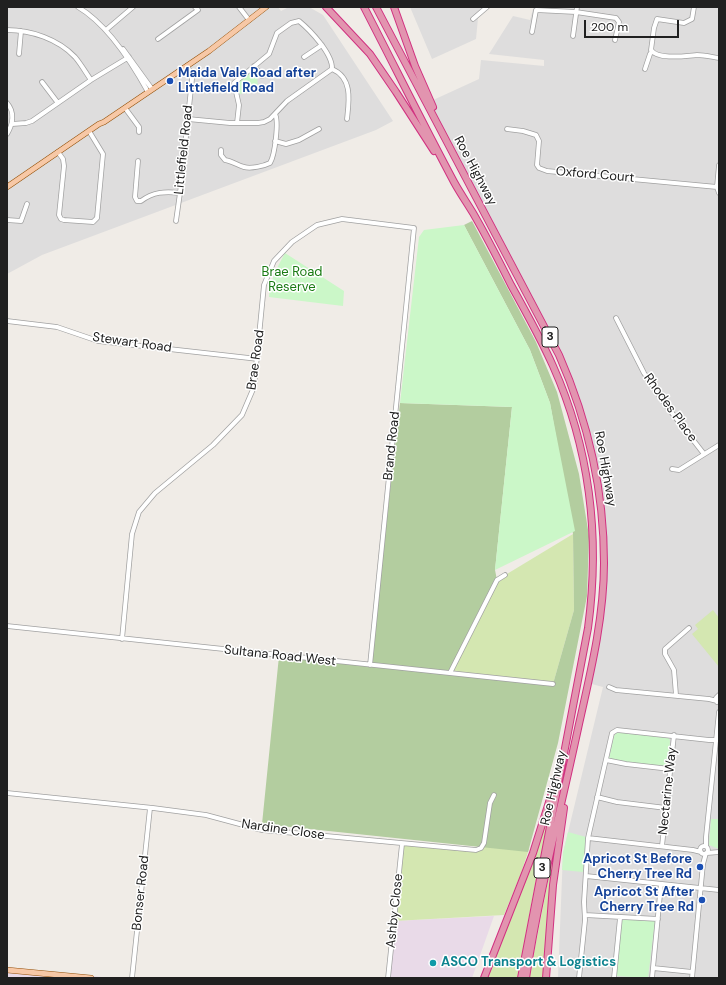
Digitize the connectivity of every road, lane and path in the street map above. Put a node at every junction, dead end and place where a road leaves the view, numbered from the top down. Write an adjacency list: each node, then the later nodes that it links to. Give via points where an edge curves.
1 (78, 7): 16 (street)
2 (83, 7): 16 (street)
3 (134, 7): 16 (street)
4 (195, 7): 21 (street, via 198,10)
5 (240, 7): 15 (street)
6 (266, 7): 15 (main road)
7 (326, 7): 56 (highway, via 370,54)
8 (364, 7): 56 (highway, Roe Highway / 3)
9 (376, 7): 50 (highway, Roe Highway / 3)
10 (394, 7): 50 (highway, via 415,66)
11 (487, 7): 14 (street)
12 (694, 7): 24 (street, via 692,19 688,22 657,19)
13 (576, 10): 19 (street, via 536,10); 20 (street); 22 (street, via 616,18 619,22)
14 (473, 19)
15 (250, 20): 30 (main road)
16 (107, 29): 26 (street)
17 (7, 30): 18 (street)
18 (21, 31): 25 (street); 34 (street, via 41,36 62,46 75,57)
19 (532, 32)
20 (573, 36)
21 (158, 39)
22 (615, 40)
23 (322, 45): 27 (street); 29 (street, via 309,29 296,21 277,33 269,54); 31 (street, via 332,63)
24 (652, 51): 28 (street, via 677,57 697,55); 32 (street)
25 (19, 54)
26 (127, 56): 34 (street); 36 (street)
27 (304, 57)
28 (719, 58)
29 (254, 66): 33 (street); 43 (street, via 234,83 239,105)
30 (186, 67): 36 (main road); 41 (street, Littlefield Road, via 192,75)
31 (332, 69): 40 (street, via 287,101); 42 (street, via 340,74 348,86)
32 (645, 69)
33 (262, 76)
34 (91, 80): 38 (street)
35 (42, 82): 38 (street)
36 (150, 91): 39 (main road)
37 (7, 103): 44 (street, via 12,110)
38 (58, 103): 44 (street, via 26,123)
39 (125, 108): 47 (main road); 48 (street, via 139,127)
40 (275, 114): 43 (street, via 261,123); 51 (street)
41 (188, 119): 43 (street); 59 (street, Littlefield Road)
42 (347, 119)
43 (237, 123)
44 (12, 124): 49 (street)
45 (319, 129): 51 (street, via 300,140 286,144)
46 (507, 129): 57 (street, Oxford Court, via 536,134 539,141 537,166 547,171)
47 (90, 132): 53 (main road); 53 (street, via 104,154 94,222 61,219 59,215 64,163)
48 (139, 132)
49 (7, 134)
50 (445, 136): 87 (highway, Roe Highway / 3, via 559,355 581,411 596,466 604,538 602,607 595,653)
51 (275, 141): 52 (street, via 270,163 254,167 244,167 225,160)
52 (221, 150)
53 (58, 154): 58 (main road)
54 (138, 161): 59 (street, via 135,197 137,201 167,191)
55 (719, 166): 57 (street)
56 (454, 183): 84 (highway, Roe Highway / 3, via 474,214 553,366 571,413 586,475 593,534 593,584 588,628)
57 (716, 187): 60 (street)
58 (7, 188)
59 (180, 193): 63 (street, Littlefield Road)
60 (719, 193)
61 (27, 204): 62 (street, via 21,221)
62 (7, 220)
63 (176, 221)
64 (414, 228): 67 (street, Brae Road, via 342,219 316,225 292,242 274,261 264,285); 75 (street, Brand Road)
65 (616, 318): 69 (street, Rhodes Place, via 644,373)
66 (7, 321): 67 (street, Stewart Road, via 57,327 98,340)
67 (258, 359): 74 (street, Brae Road, via 254,387 242,415 213,445 155,493 139,512 132,534)
68 (719, 445): 69 (street)
69 (704, 454): 70 (street, via 679,470)
70 (672, 469)
71 (505, 575): 76 (street, via 497,580)
72 (7, 626): 74 (street, Sultana Road West)
73 (689, 628): 79 (street, via 665,649 674,670)
74 (122, 639): 75 (street, Sultana Road West)
75 (370, 665): 76 (street, Sultana Road West)
76 (450, 673): 77 (street, Sultana Road West)
77 (553, 684)
78 (609, 687): 79 (street, via 616,690)
79 (676, 695): 80 (street)
80 (718, 700): 81 (street)
81 (719, 712): 83 (street)
82 (674, 735): 83 (street); 85 (street, via 617,730 612,733); 86 (street, Nectarine Way)
83 (718, 740): 96 (street)
84 (563, 759): 111 (highway, via 533,853); 112 (highway, Roe Highway / 3)
85 (606, 760): 86 (street); 90 (street)
86 (670, 769): 92 (street, Nectarine Way)
87 (569, 771): 113 (highway, Roe Highway / 3); 114 (highway, via 554,885)
88 (7, 794): 91 (street, Nardine Close)
89 (494, 795): 94 (street, Nardine Close, via 490,803 484,843 480,849)
90 (597, 797): 92 (street); 93 (street)
91 (150, 808): 94 (street, Nardine Close, via 206,816 262,830); 109 (street, Bonser Road)
92 (666, 808): 95 (street, Nectarine Way)
93 (588, 838): 95 (street); 98 (street)
94 (402, 844): 110 (street, Ashby Close)
95 (662, 846): 96 (street)
96 (704, 850): 97 (street); 100 (street)
97 (717, 852)
98 (586, 876): 99 (street); 102 (street)
99 (661, 884): 100 (street); 104 (street)
100 (701, 888): 101 (street); 107 (street)
101 (719, 890)
102 (585, 915): 103 (street); 115 (street)
103 (620, 918): 104 (street); 116 (street)
104 (658, 919): 105 (street)
105 (653, 968): 107 (street); 117 (street)
106 (7, 970): 108 (main road)
107 (692, 972): 118 (street)
108 (90, 978)
109 (132, 978)
110 (388, 978)
111 (484, 978)
112 (521, 978)
113 (526, 978)
114 (546, 978)
115 (579, 978)
116 (614, 978)
117 (652, 978)
118 (692, 978)

